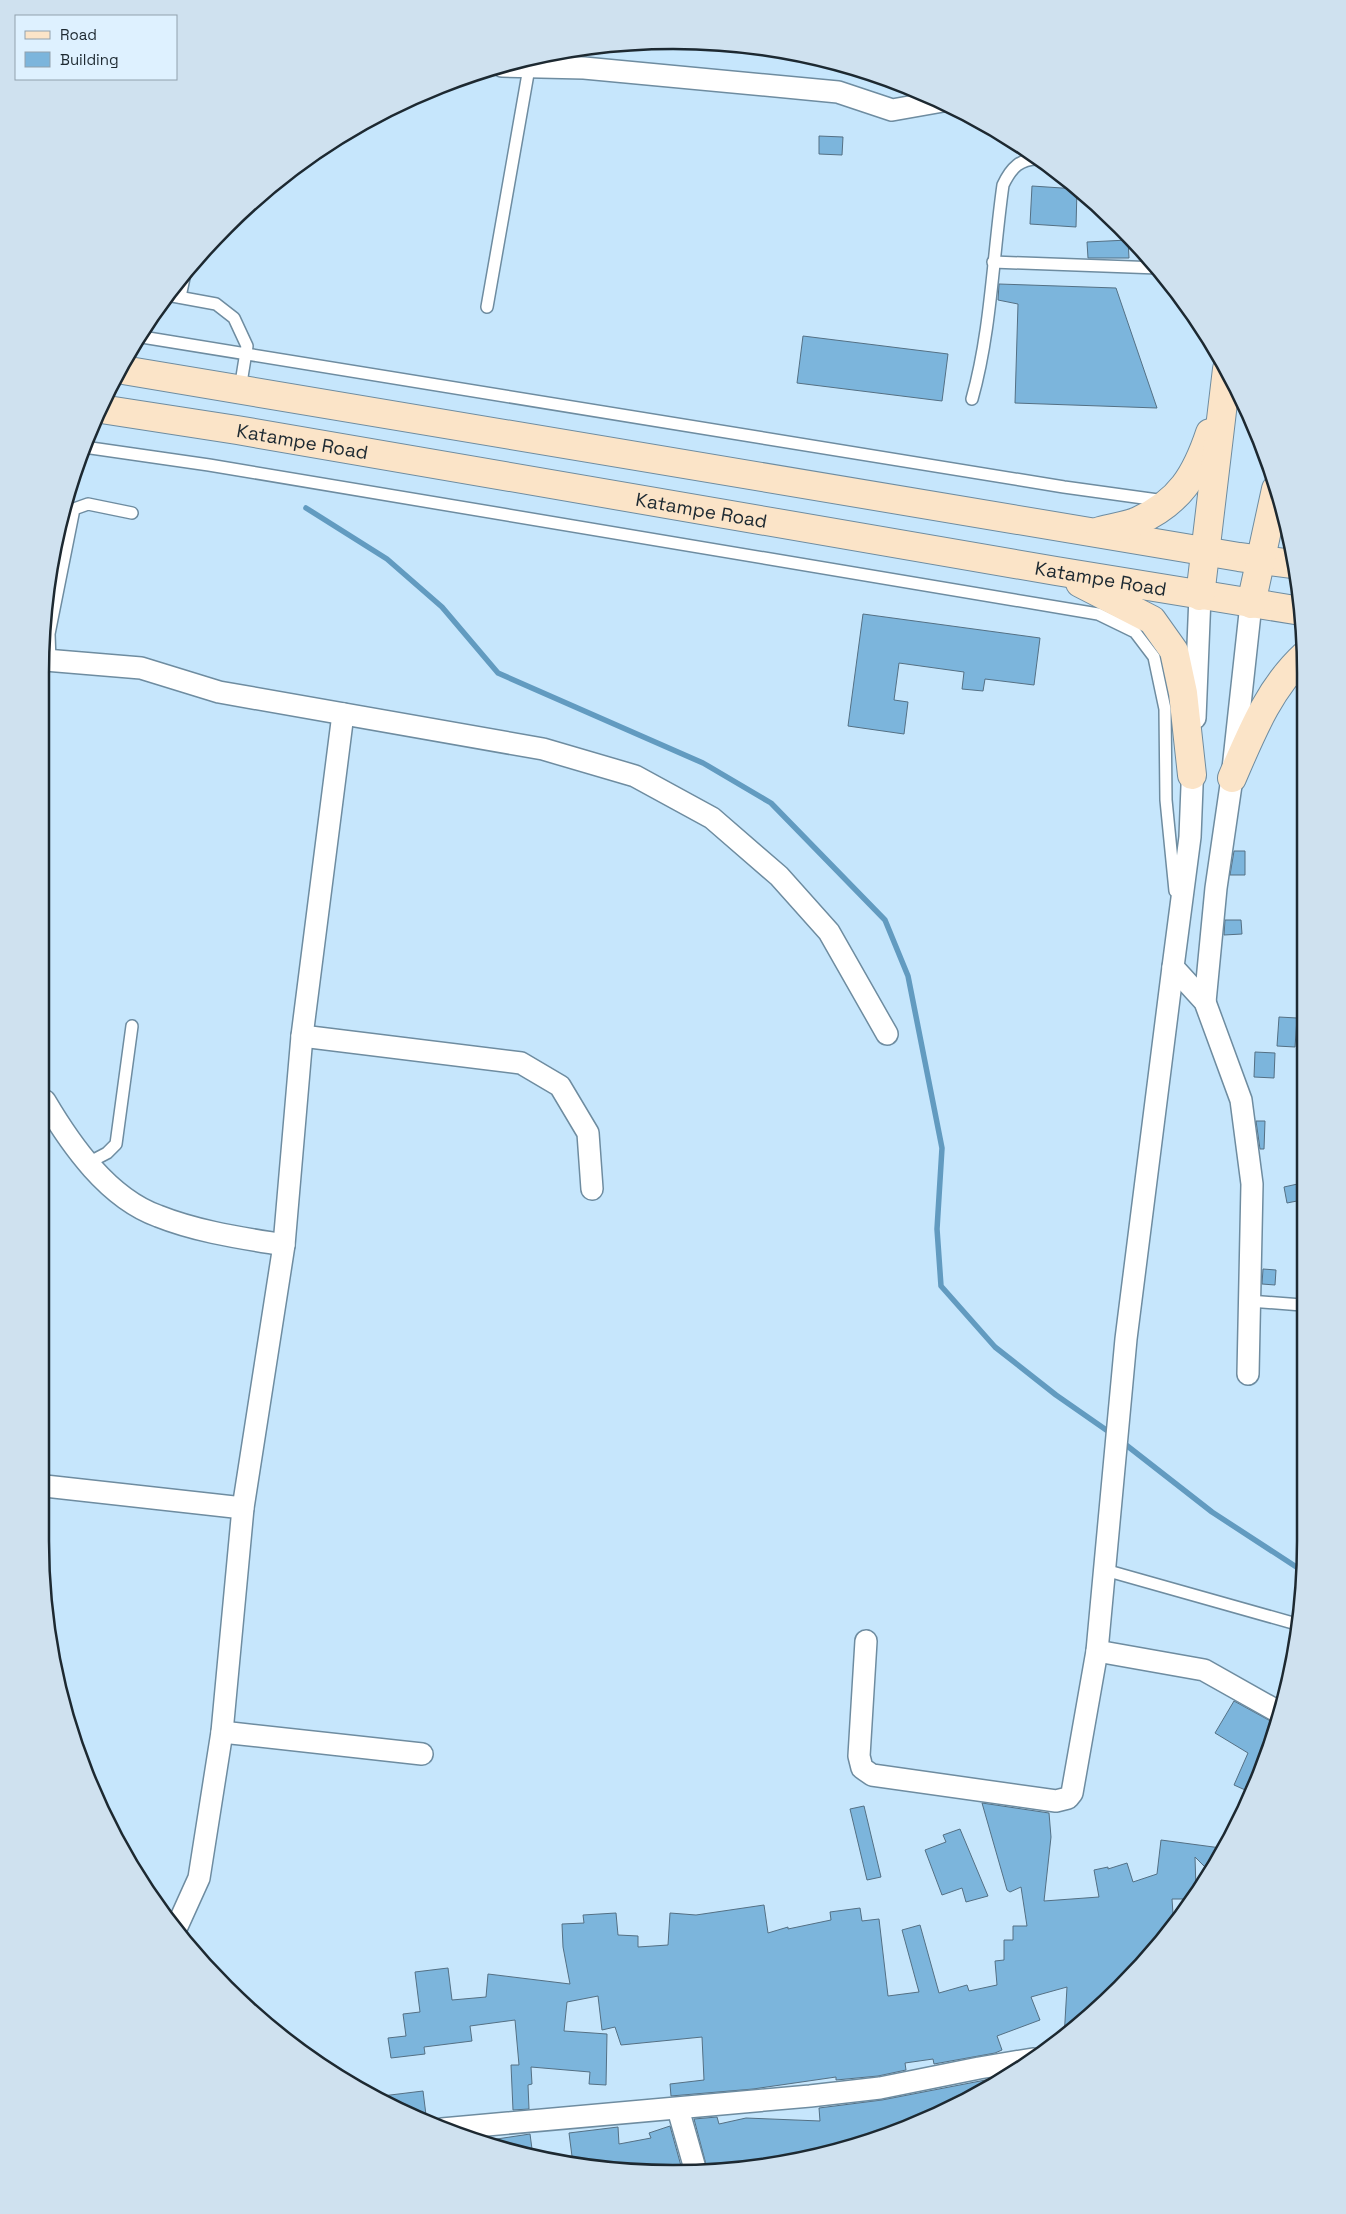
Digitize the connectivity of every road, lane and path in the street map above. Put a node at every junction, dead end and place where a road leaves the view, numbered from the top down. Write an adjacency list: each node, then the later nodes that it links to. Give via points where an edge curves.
1 (522, 67): 2 (street)
2 (529, 68): 3 (street, via 584,68 838,92 892,110); 10 (lane)
3 (928, 104)
4 (1028, 160): 5 (lane, via 1016,165 1003,186)
5 (993, 262): 6 (lane); 17 (lane, via 980,367)
6 (1147, 268)
7 (182, 288): 9 (lane)
8 (176, 296): 9 (lane)
9 (180, 297): 12 (lane, via 216,304 234,318 247,346)
10 (488, 307)
11 (147, 338): 12 (lane)
12 (246, 354): 16 (lane); 20 (lane)
13 (127, 371): 16 (main road)
14 (1226, 383): 20 (main road, via 1206,445 1192,476)
15 (1226, 383): 24 (main road)
16 (240, 390): 23 (main road)
17 (972, 399)
18 (107, 410): 27 (main road, Katampe Road)
19 (91, 448): 37 (lane, via 1098,614 1135,632 1154,657 1164,709 1166,800)
20 (1172, 502): 23 (main road, via 1138,521)
21 (1273, 502): 25 (main road)
22 (132, 513): 31 (lane, via 88,504 74,509)
23 (1092, 533): 24 (main road)
24 (1205, 551): 25 (main road); 28 (main road)
25 (1260, 559): 26 (main road); 29 (main road)
26 (1287, 563)
27 (1056, 571): 28 (main road, Katampe Road); 35 (main road, via 1152,620 1174,651 1183,693)
28 (1200, 596): 29 (main road, Katampe Road); 35 (street)
29 (1251, 604): 30 (main road, Katampe Road); 36 (street)
30 (1294, 610)
31 (51, 626)
32 (49, 661): 34 (street, via 141,668 219,692)
33 (1297, 662): 36 (main road, via 1266,704)
34 (343, 714): 41 (street, via 543,749 635,776 712,818 778,876 829,932); 42 (street)
35 (1192, 774): 37 (street, via 1190,837)
36 (1232, 778): 39 (street, via 1216,888)
37 (1179, 921): 38 (street)
38 (1173, 968): 39 (street); 52 (street, via 1126,1339)
39 (1205, 1002): 47 (street, via 1241,1100 1252,1184)
40 (132, 1026): 44 (lane, via 116,1144)
41 (887, 1034)
42 (302, 1036): 45 (street, via 521,1064 560,1086 588,1133); 46 (street)
43 (49, 1107): 44 (street)
44 (88, 1163): 46 (street, via 120,1195 157,1216 221,1234)
45 (592, 1189)
46 (284, 1245): 51 (street)
47 (1249, 1301): 48 (lane); 49 (street)
48 (1297, 1305)
49 (1248, 1374)
50 (49, 1486): 51 (street)
51 (243, 1508): 57 (street)
52 (1105, 1570): 53 (lane); 55 (street)
53 (1292, 1623)
54 (866, 1641): 55 (street, via 859,1756 862,1768 872,1775 1056,1801 1068,1798 1072,1793)
55 (1097, 1651): 56 (street, via 1204,1670)
56 (1274, 1709)
57 (222, 1732): 58 (street); 59 (street, via 199,1878)
58 (422, 1754)
59 (179, 1922)
60 (1017, 2062): 61 (street, via 880,2088)
61 (678, 2109): 62 (street); 63 (street)
62 (459, 2127)
63 (694, 2164)

